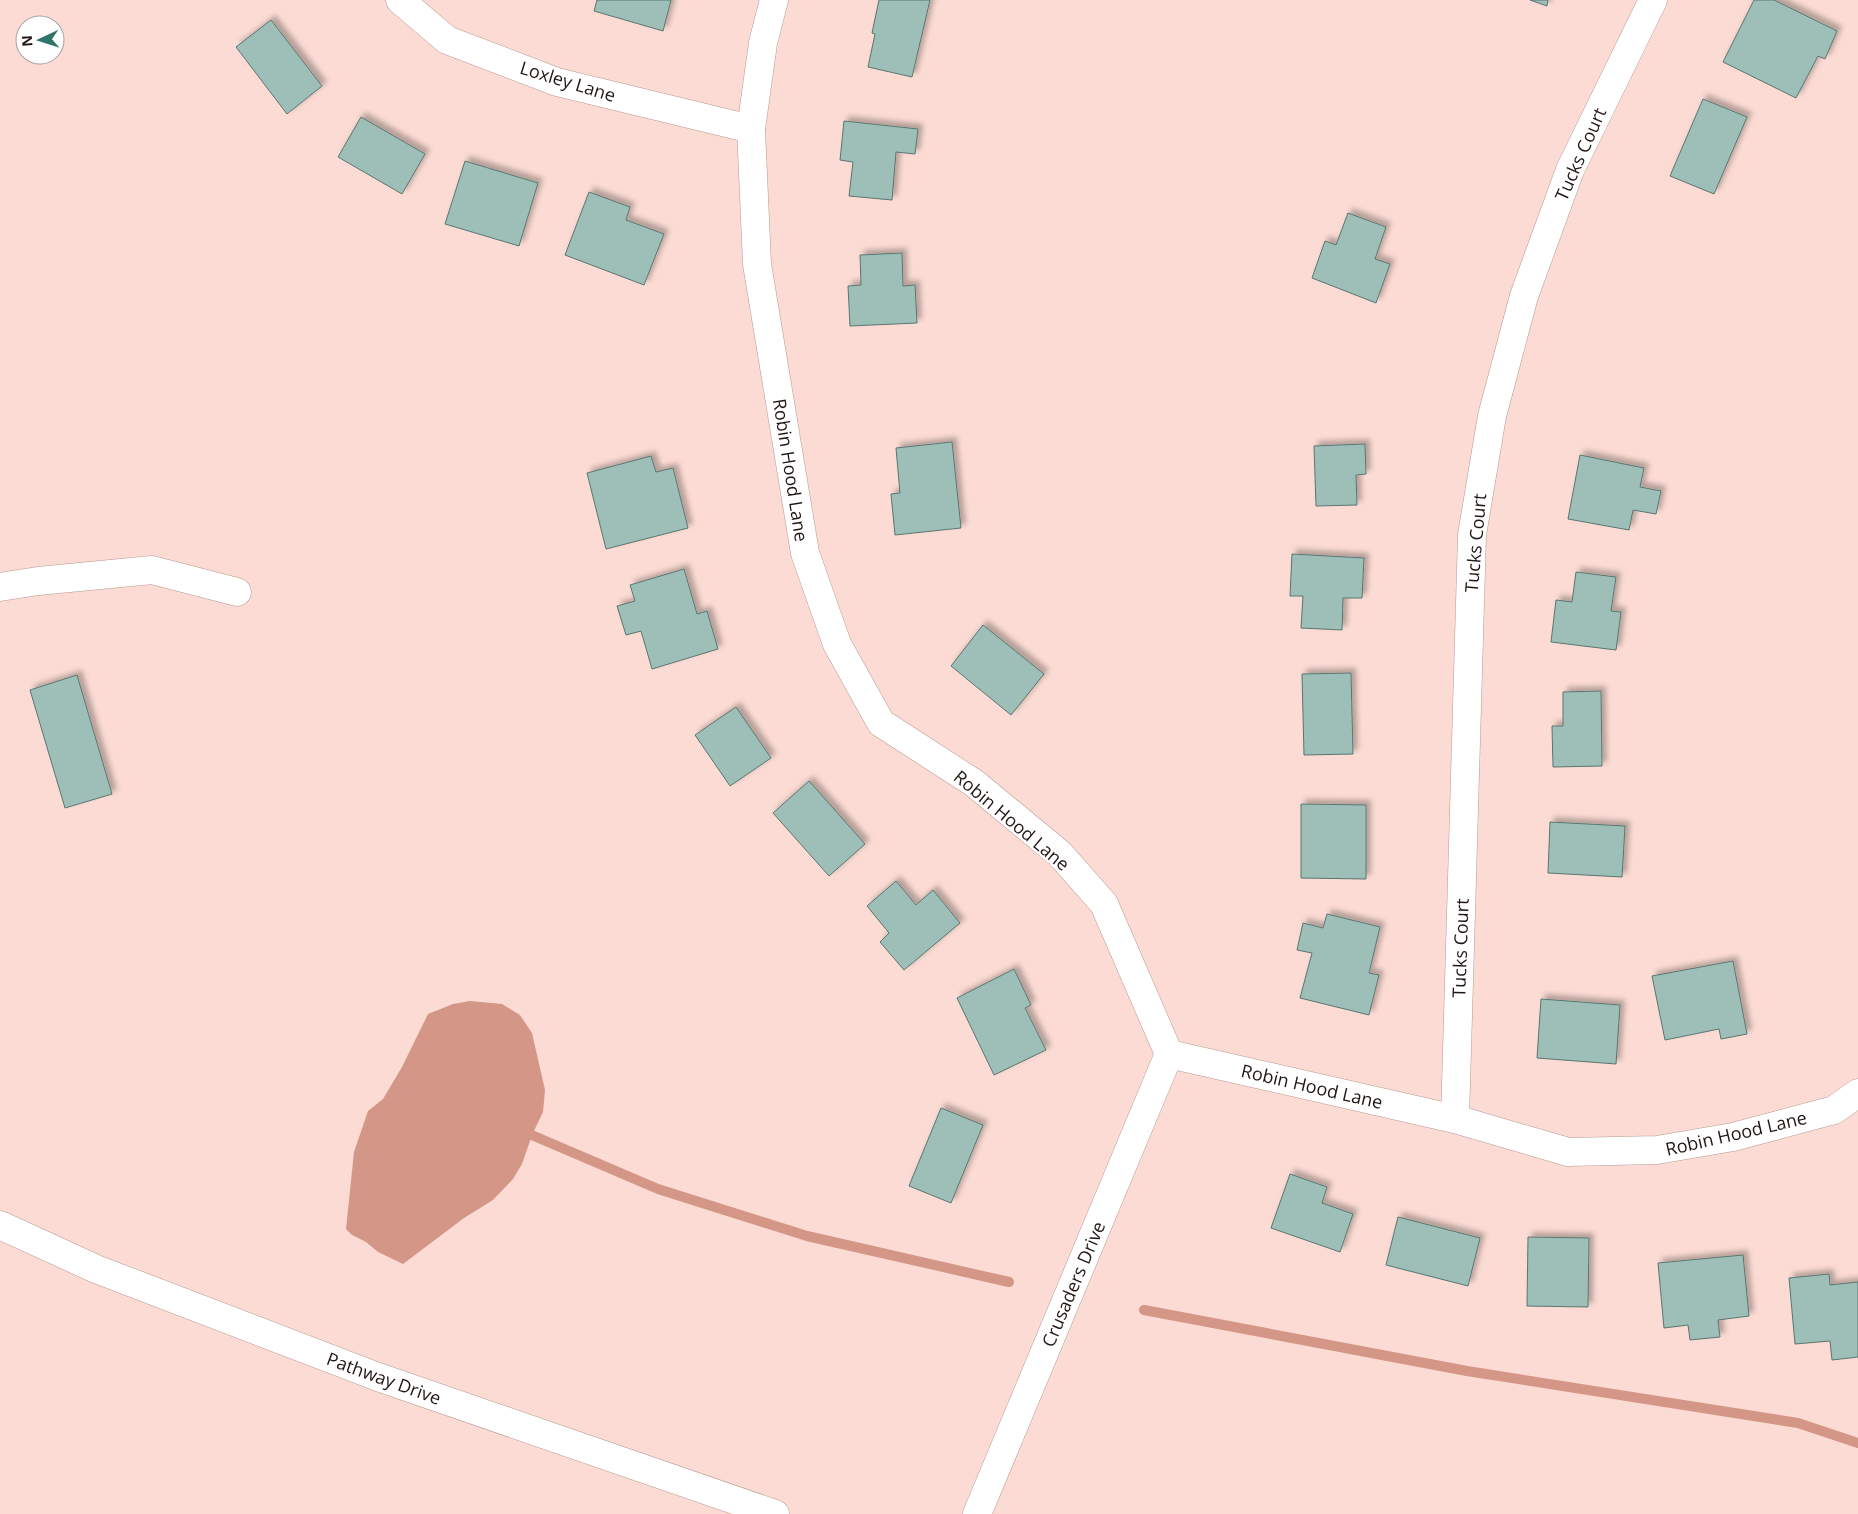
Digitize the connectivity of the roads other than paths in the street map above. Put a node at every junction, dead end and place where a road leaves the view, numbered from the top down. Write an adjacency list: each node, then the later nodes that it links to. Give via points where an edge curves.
1 (400, 0): 4 (street, Loxley Lane, via 447,40 557,82)
2 (774, 0): 4 (street, Robin Hood Lane, via 763,43)
3 (1653, 0): 9 (street, Tucks Court, via 1570,170 1524,296 1490,425 1472,535)
4 (750, 129): 7 (street, Robin Hood Lane, via 757,264 805,553 837,644 881,723 974,783 1060,854 1104,904)
5 (0, 587): 6 (street, via 152,570)
6 (237, 592)
7 (1169, 1054): 9 (street, Robin Hood Lane); 12 (street, Crusaders Drive)
8 (1858, 1093): 9 (street, Robin Hood Lane, via 1834,1110 1733,1137 1657,1150 1568,1152)
9 (1455, 1119)
10 (0, 1225): 11 (street, Pathway Drive, via 96,1269 378,1377)
11 (775, 1514)
12 (977, 1514)

